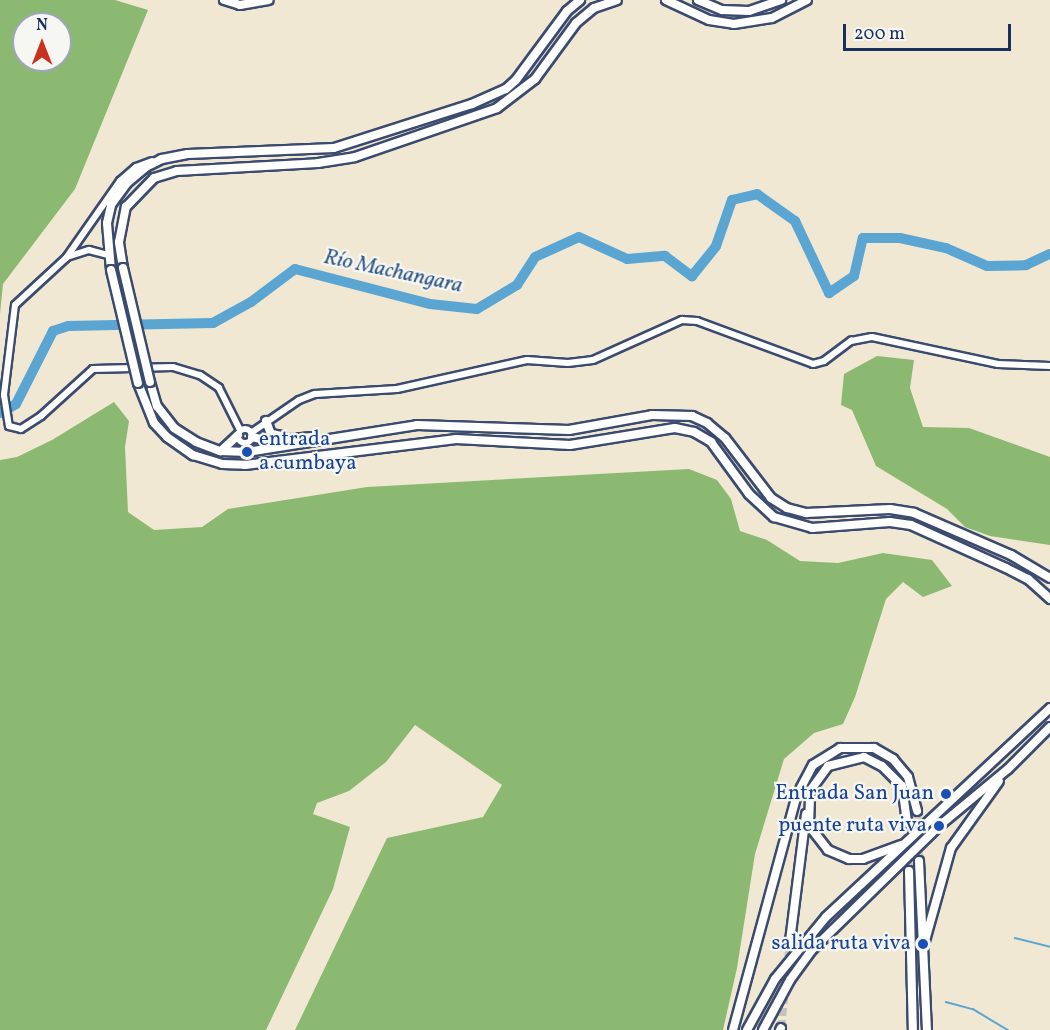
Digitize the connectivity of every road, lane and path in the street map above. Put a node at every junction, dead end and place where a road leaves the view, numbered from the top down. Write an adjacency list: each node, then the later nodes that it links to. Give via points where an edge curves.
1 (224, 0): 2 (main road, via 240,5)
2 (269, 0)
3 (580, 0): 9 (main road, via 567,11 516,80 506,89 472,104 334,148)
4 (617, 0): 19 (main road, bridge, via 594,8 576,23 535,79 497,108 355,157 318,163 177,171 154,178 126,207 119,242 123,268 157,406 174,428)
5 (666, 0): 8 (main road, via 709,20 734,24 772,18)
6 (698, 0): 7 (main road, via 722,10 749,11)
7 (781, 0)
8 (807, 0)
9 (162, 159): 10 (main road, via 127,183 111,205); 11 (street, via 135,167 120,181)
10 (108, 255): 11 (street, via 89,250); 21 (main road, bridge, via 138,383 154,423 193,455 222,464 245,465 456,439 570,445 675,428 694,432 711,442 749,494 774,517 812,528 890,522 911,525 1006,567 1028,579)
11 (66, 258): 13 (street, via 15,305)
12 (1050, 366): 14 (street, via 998,363 872,337 851,341 824,362 813,363 697,321 682,320 593,360 527,360 397,389 315,394)
13 (3, 396): 15 (street, via 14,430 28,425 93,369 173,367 200,375 219,388)
14 (266, 421): 16 (street); 17 (main road, via 274,436)
15 (239, 433): 16 (street); 16 (street, via 244,443); 19 (main road)
16 (251, 435): 17 (main road, via 270,441)
17 (302, 438): 18 (main road)
18 (334, 439): 19 (main road, via 247,452); 20 (main road, via 417,425 569,430 652,415 692,416 725,438 771,498 787,508 806,513 882,509 914,513)
19 (220, 451)
20 (1049, 575)
21 (1050, 599)
22 (1050, 708): 28 (main road)
23 (1050, 727): 24 (main road)
24 (1008, 769): 32 (main road, via 951,848); 35 (main road, via 939,826 811,951)
25 (807, 807): 27 (main road, via 817,778 828,766 864,758 882,766 902,786); 28 (main road, via 809,826 816,837 824,847 841,856 869,858); 31 (main road)
26 (918, 811): 33 (main road, via 908,777 893,759 874,748 840,748 813,765 797,795)
27 (907, 823)
28 (905, 844): 34 (main road, via 800,945)
29 (919, 861): 32 (main road)
30 (909, 871): 36 (main road)
31 (790, 940)
32 (923, 948): 37 (main road)
33 (733, 1030)
34 (747, 1030)
35 (763, 1030)
36 (913, 1030)
37 (927, 1030)

